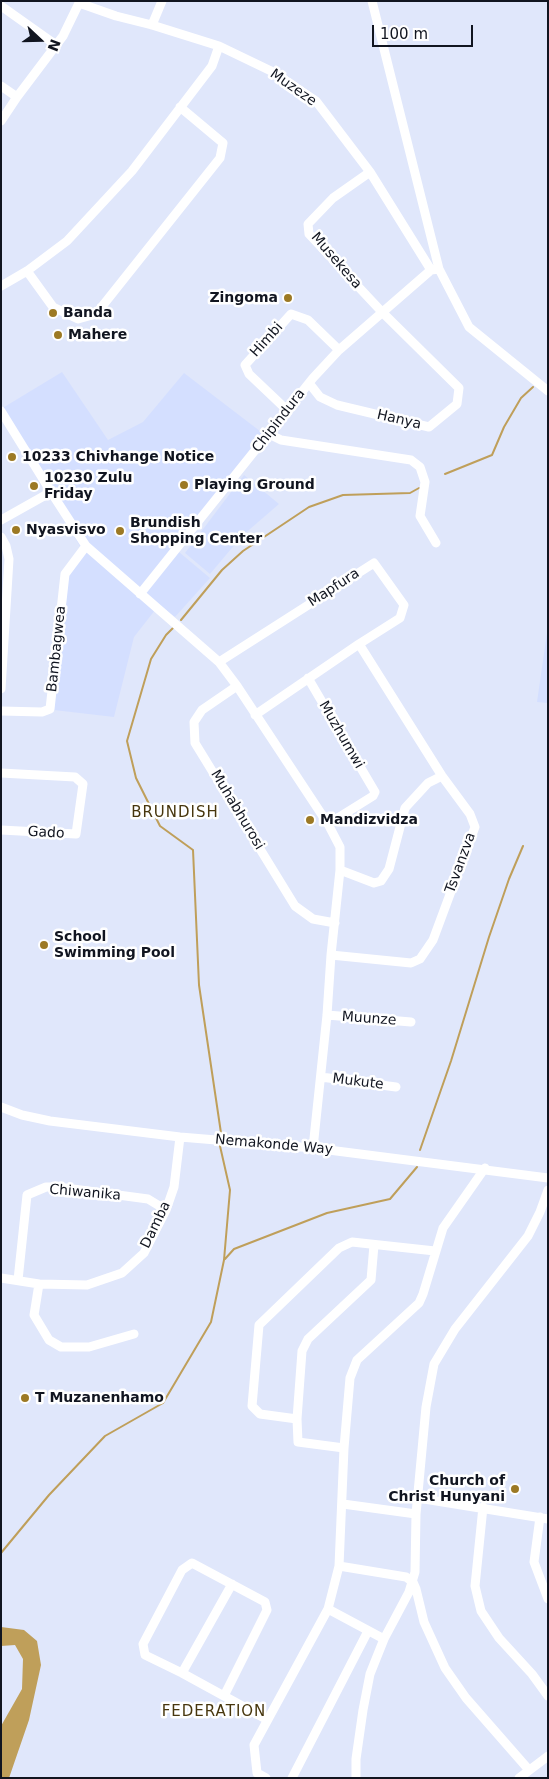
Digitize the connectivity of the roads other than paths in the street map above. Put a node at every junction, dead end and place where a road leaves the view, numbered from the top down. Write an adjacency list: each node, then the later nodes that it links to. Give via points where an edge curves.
1 (162, 1): 5 (street)
2 (372, 1): 13 (street)
3 (79, 2): 5 (street, Muzeze); 6 (street)
4 (1, 6): 6 (street)
5 (152, 25): 7 (street, Muzeze)
6 (56, 45): 9 (street)
7 (219, 46): 10 (street, via 212,66); 12 (street, Muzeze, via 271,71 316,101)
8 (1, 86): 9 (street)
9 (17, 97): 11 (street)
10 (180, 107): 14 (street, via 136,167 67,242); 14 (street, via 223,143 220,158 96,314 78,319 53,307)
11 (1, 121)
12 (370, 172): 13 (street, Muzeze); 16 (street, Musekesa, via 333,198 308,224 309,234)
13 (435, 270): 16 (street, Chipindura); 19 (street, via 469,327)
14 (27, 271): 15 (street)
15 (1, 286)
16 (382, 312): 17 (street, Chipindura); 18 (street, Hanya, via 458,388 457,404 429,427 337,405 320,397)
17 (339, 350): 18 (street, Chipindura); 21 (street, Himbi, via 308,320 291,314 245,365 249,374)
18 (309, 383): 21 (street, Chipindura)
19 (548, 390)
20 (1, 411): 23 (street)
21 (288, 411): 22 (street, Chipindura)
22 (270, 434): 26 (street, via 281,440 412,460 420,467 424,482 420,516); 28 (street, Chipindura)
23 (50, 492): 24 (street); 27 (street)
24 (1, 520)
25 (1, 538): 33 (street, via 9,558)
26 (436, 543)
27 (86, 546): 28 (street); 34 (street, Bambagwea, via 65,574 50,709 42,712)
28 (140, 594): 30 (street)
29 (359, 644): 30 (street, Mapfura, via 400,618 404,605 374,562); 31 (street, Mapfura); 37 (street, Tsvanzva)
30 (219, 662): 32 (street)
31 (308, 678): 35 (street, Mapfura); 38 (street, Muzhumwi, via 375,792)
32 (237, 686): 35 (street); 41 (street, Muhabhurosi, via 202,710 194,722 195,743 295,906 313,919)
33 (1, 690)
34 (1, 712)
35 (255, 714): 38 (street)
36 (1, 773): 39 (street, Gado, via 75,777 83,784 76,834)
37 (442, 776): 40 (street, via 428,783 405,808 389,869 381,881 374,883); 42 (street, Tsvanzva, via 470,814 474,828 433,940 420,959 411,963)
38 (328, 824): 40 (street, via 340,847)
39 (1, 830)
40 (340, 870): 41 (street)
41 (335, 923): 42 (street)
42 (331, 955): 43 (street)
43 (327, 1015): 44 (street, Muunze); 45 (street)
44 (410, 1022)
45 (320, 1077): 46 (street, Mukute); 49 (street)
46 (396, 1087)
47 (1, 1107): 48 (street, Nemakonde Way, via 50,1121)
48 (180, 1137): 49 (street, Nemakonde Way); 53 (street, Damba, via 174,1188)
49 (313, 1148): 50 (street, Nemakonde Way)
50 (485, 1168): 51 (street, Nemakonde Way); 55 (street, via 443,1228)
51 (548, 1178)
52 (548, 1190): 62 (street, via 528,1236 455,1329 434,1364 426,1407)
53 (166, 1210): 57 (street, Chiwanika, via 148,1199 58,1187 46,1187 27,1195); 58 (street, Damba, via 144,1253 122,1273 87,1285)
54 (374, 1245): 55 (street); 60 (street, via 371,1280 308,1339 302,1351); 60 (street, via 352,1242 340,1248 258,1324 252,1406 260,1414)
55 (436, 1251): 61 (street, via 418,1303 357,1360 350,1378)
56 (1, 1278): 57 (street, Damba)
57 (18, 1280): 58 (street, Damba)
58 (39, 1284): 59 (street, via 34,1315 49,1340 61,1347 89,1346)
59 (134, 1334)
60 (297, 1419): 61 (street, via 298,1442)
61 (344, 1448): 63 (street)
62 (418, 1498): 64 (street); 65 (street)
63 (342, 1504): 65 (street); 67 (street)
64 (482, 1507): 66 (street); 76 (street, via 475,1586 481,1611 499,1638)
65 (416, 1514): 68 (street)
66 (544, 1518): 70 (street, via 534,1562)
67 (339, 1566): 68 (street, via 406,1577); 71 (street)
68 (413, 1582): 73 (street); 79 (street, via 424,1622 445,1668 466,1698)
69 (232, 1584): 74 (street); 74 (street, via 192,1563 182,1570 143,1644 145,1655); 75 (street, via 266,1602 267,1610)
70 (548, 1599)
71 (328, 1608): 72 (street); 77 (street)
72 (368, 1631): 73 (street); 81 (street)
73 (384, 1640): 82 (street, via 370,1674 357,1749)
74 (182, 1673): 75 (street)
75 (224, 1696): 77 (street)
76 (548, 1696)
77 (266, 1719): 80 (street, via 254,1745 257,1773)
78 (548, 1756): 79 (street)
79 (528, 1770): 83 (street)
80 (266, 1778)
81 (292, 1778)
82 (356, 1778)
83 (518, 1778)

